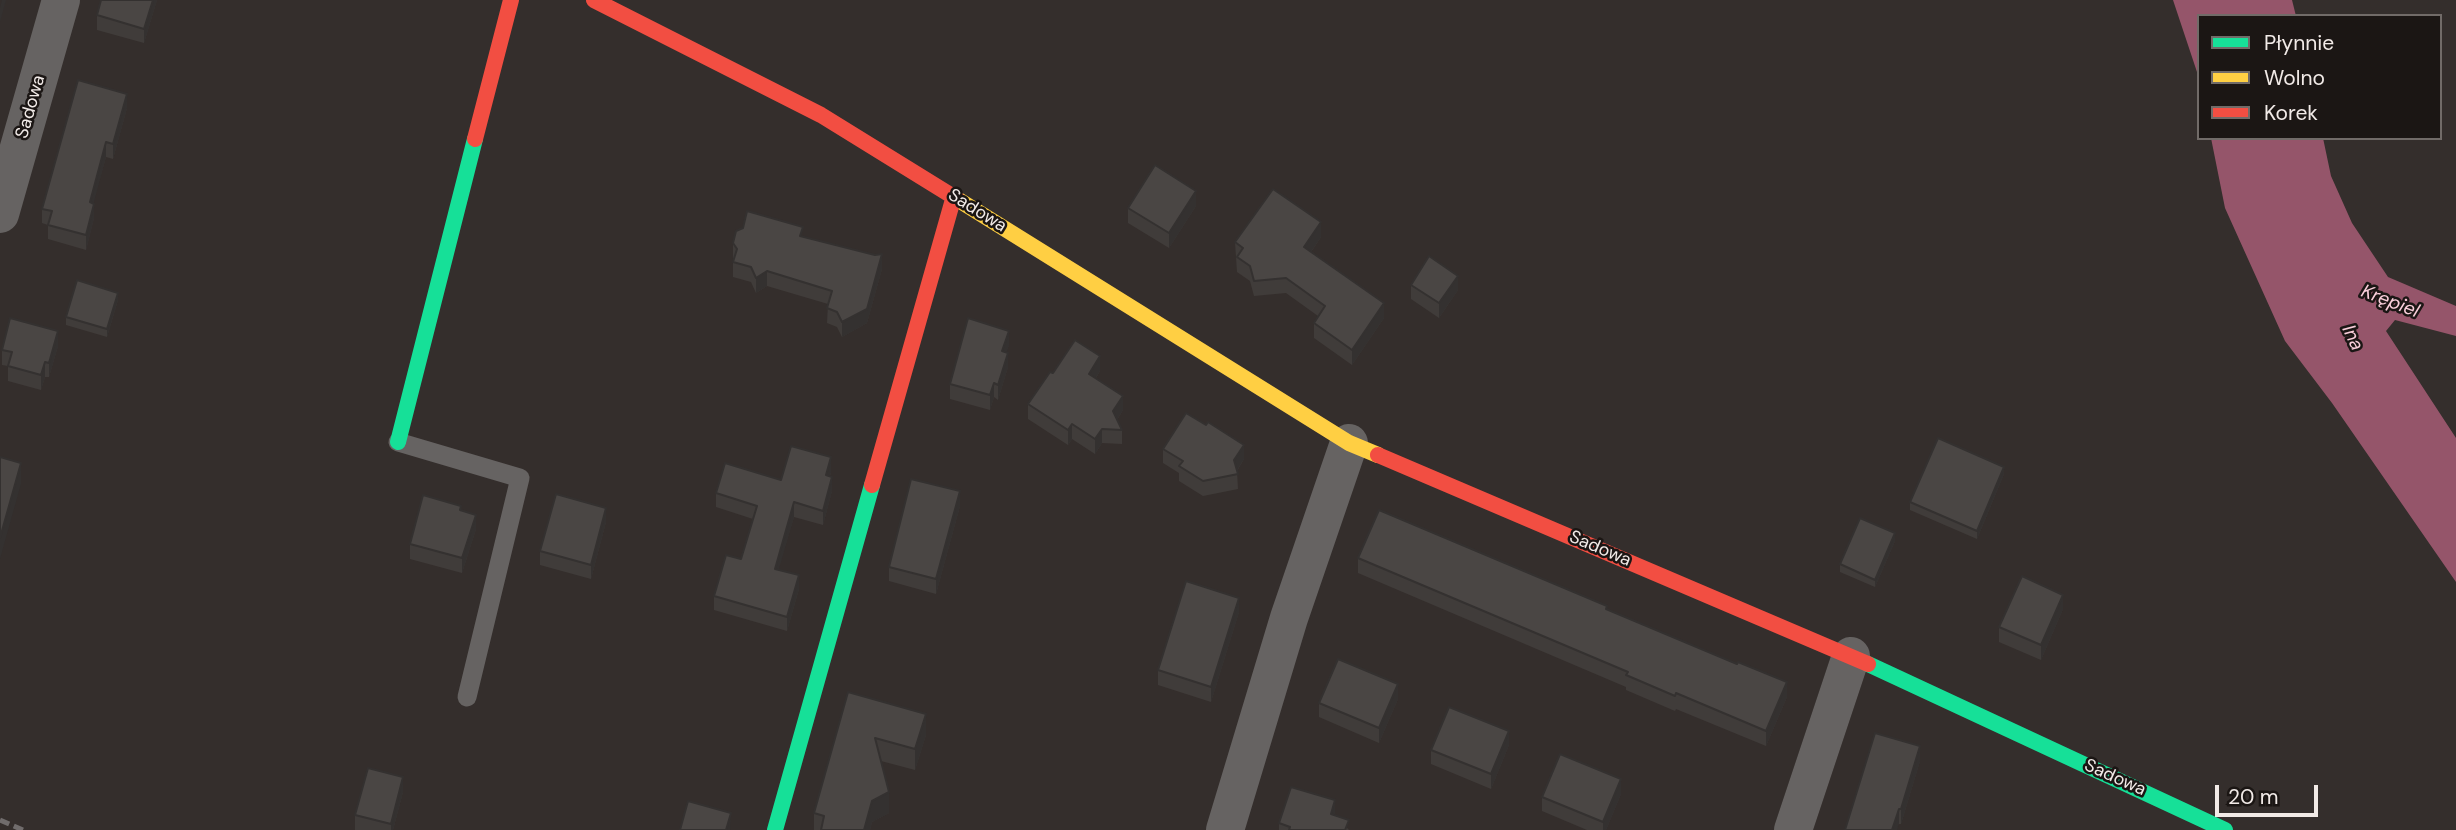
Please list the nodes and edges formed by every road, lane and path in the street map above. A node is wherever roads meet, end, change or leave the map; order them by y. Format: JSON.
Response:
{"nodes":[{"id":1,"x":61,"y":0,"type":"edge"},
{"id":2,"x":511,"y":0,"type":"edge"},
{"id":3,"x":594,"y":0,"type":"edge"},
{"id":4,"x":954,"y":196,"type":"junction"},
{"id":5,"x":0,"y":214,"type":"edge"},
{"id":6,"x":398,"y":443,"type":"joint"},
{"id":7,"x":1349,"y":443,"type":"junction"},
{"id":8,"x":1852,"y":656,"type":"junction"},
{"id":9,"x":467,"y":697,"type":"dead end"},
{"id":10,"x":775,"y":830,"type":"edge"},
{"id":11,"x":1225,"y":830,"type":"edge"},
{"id":12,"x":1793,"y":830,"type":"edge"},
{"id":13,"x":2225,"y":830,"type":"edge"}],
"edges":[{"from":1,"to":5,"type":"street","name":"Sadowa"},
{"from":2,"to":6,"type":"street"},
{"from":3,"to":4,"type":"street","name":"Sadowa"},
{"from":4,"to":7,"type":"street","name":"Sadowa"},
{"from":4,"to":10,"type":"street"},
{"from":6,"to":9,"type":"lane"},
{"from":7,"to":8,"type":"street","name":"Sadowa"},
{"from":7,"to":11,"type":"street"},
{"from":8,"to":12,"type":"street"},
{"from":8,"to":13,"type":"street","name":"Sadowa"}]}
